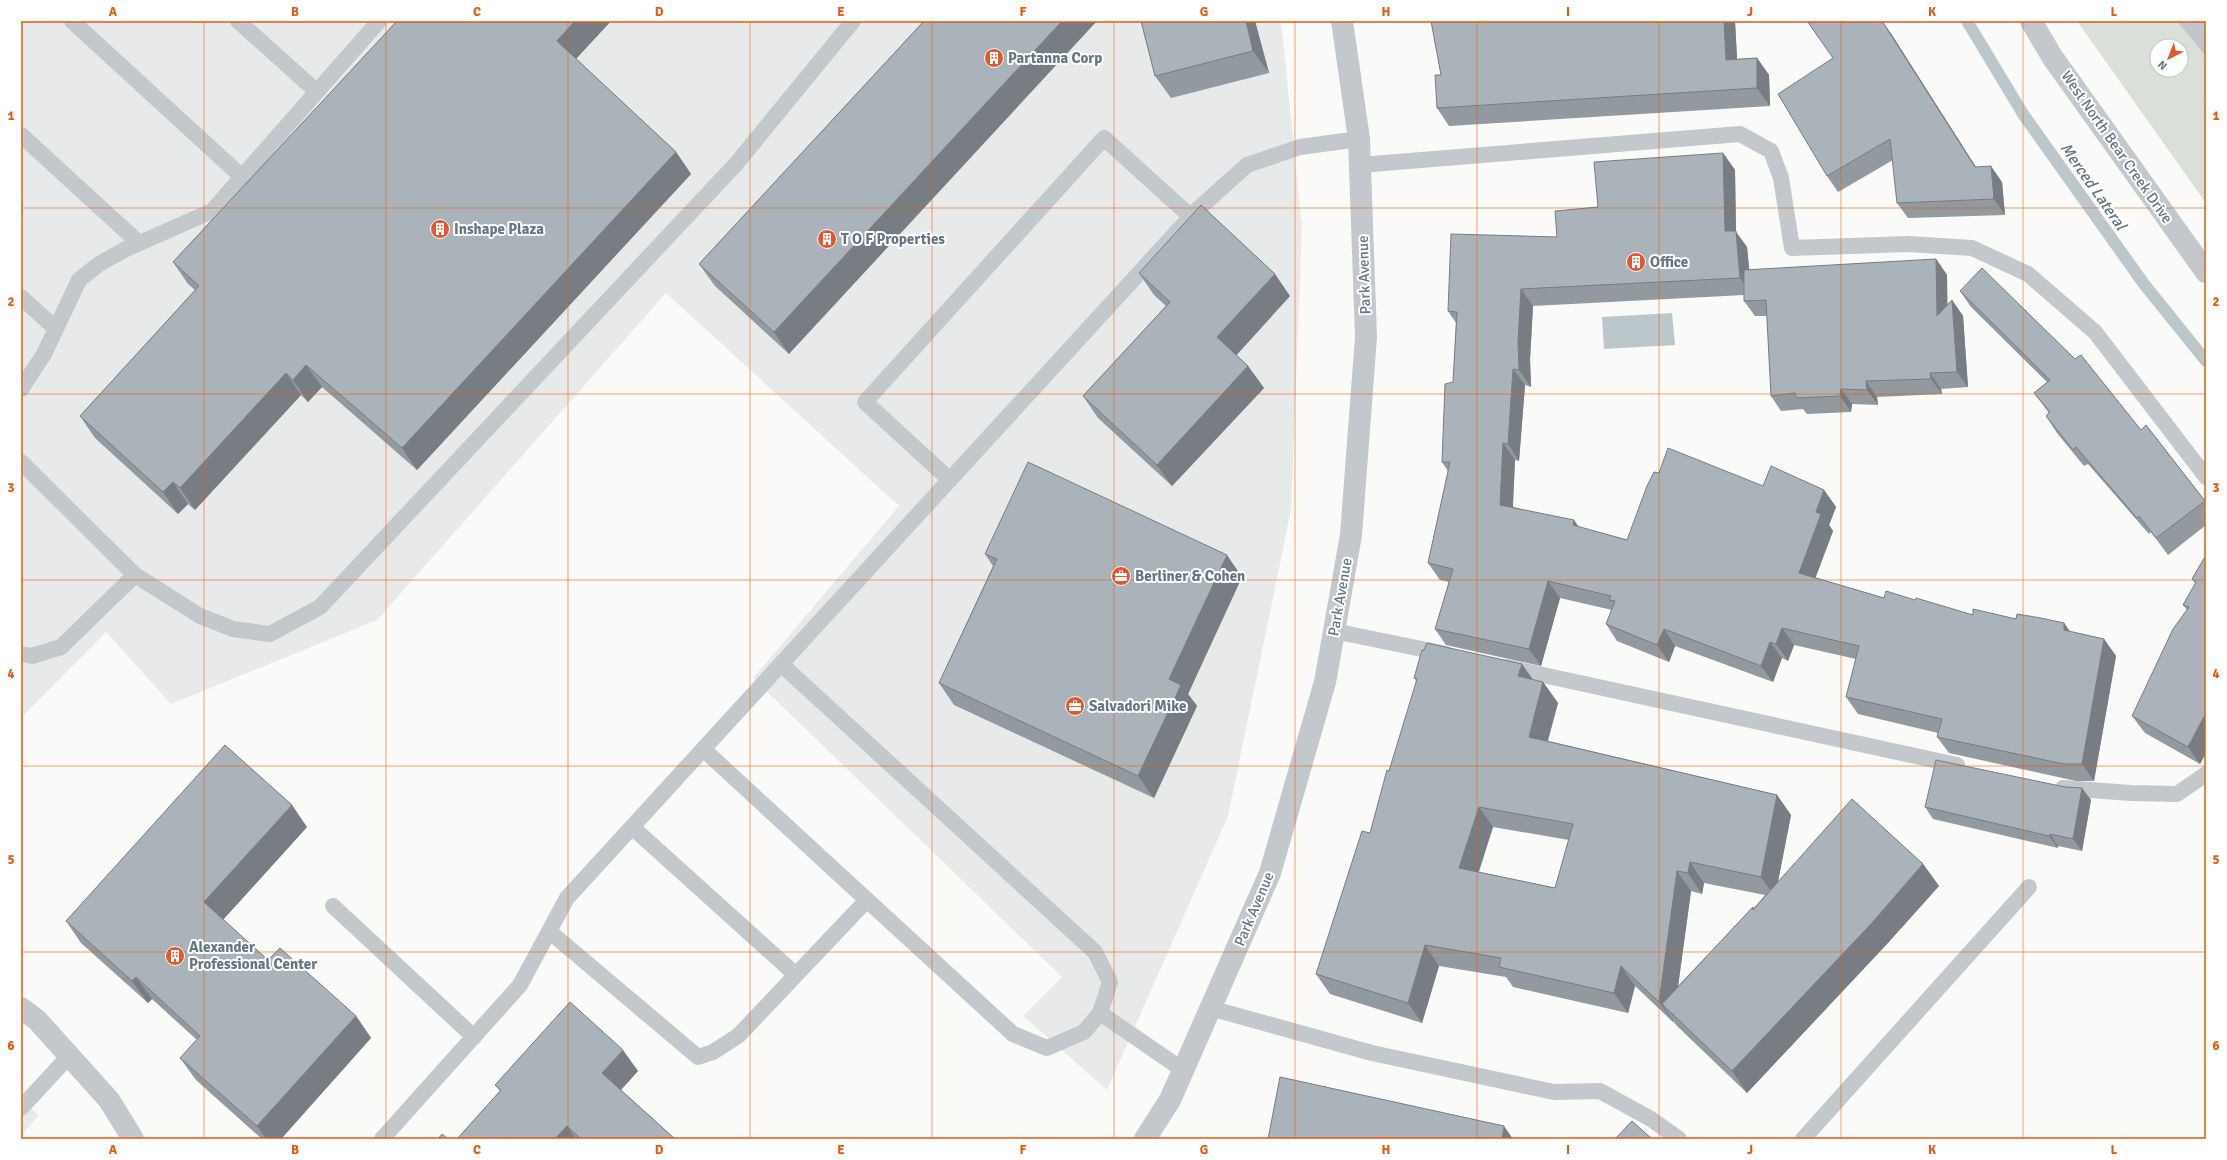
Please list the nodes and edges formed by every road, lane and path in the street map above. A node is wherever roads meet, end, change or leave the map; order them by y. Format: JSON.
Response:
{"nodes":[{"id":1,"x":72,"y":21,"type":"edge"},
{"id":2,"x":238,"y":21,"type":"edge"},
{"id":3,"x":379,"y":21,"type":"edge"},
{"id":4,"x":853,"y":21,"type":"edge"},
{"id":5,"x":1342,"y":21,"type":"edge"},
{"id":6,"x":2031,"y":21,"type":"edge"},
{"id":7,"x":316,"y":91,"type":"junction"},
{"id":8,"x":21,"y":135,"type":"edge"},
{"id":9,"x":1359,"y":139,"type":"junction"},
{"id":10,"x":1360,"y":165,"type":"junction"},
{"id":11,"x":241,"y":176,"type":"junction"},
{"id":12,"x":1190,"y":216,"type":"junction"},
{"id":13,"x":140,"y":243,"type":"junction"},
{"id":14,"x":2206,"y":272,"type":"edge"},
{"id":15,"x":21,"y":296,"type":"edge"},
{"id":16,"x":56,"y":329,"type":"junction"},
{"id":17,"x":21,"y":389,"type":"edge"},
{"id":18,"x":21,"y":462,"type":"edge"},
{"id":19,"x":2206,"y":477,"type":"edge"},
{"id":20,"x":950,"y":480,"type":"junction"},
{"id":21,"x":135,"y":575,"type":"junction"},
{"id":22,"x":1334,"y":631,"type":"junction"},
{"id":23,"x":21,"y":654,"type":"edge"},
{"id":24,"x":1463,"y":658,"type":"edge"},
{"id":25,"x":781,"y":664,"type":"junction"},
{"id":26,"x":1494,"y":665,"type":"edge"},
{"id":27,"x":703,"y":749,"type":"junction"},
{"id":28,"x":1971,"y":768,"type":"edge"},
{"id":29,"x":2206,"y":774,"type":"edge"},
{"id":30,"x":2046,"y":784,"type":"edge"},
{"id":31,"x":632,"y":827,"type":"junction"},
{"id":32,"x":2029,"y":886,"type":"dead end"},
{"id":33,"x":867,"y":900,"type":"junction"},
{"id":34,"x":333,"y":906,"type":"dead end"},
{"id":35,"x":550,"y":932,"type":"junction"},
{"id":36,"x":796,"y":975,"type":"junction"},
{"id":37,"x":21,"y":1008,"type":"edge"},
{"id":38,"x":1210,"y":1008,"type":"junction"},
{"id":39,"x":1100,"y":1013,"type":"junction"},
{"id":40,"x":474,"y":1037,"type":"junction"},
{"id":41,"x":69,"y":1056,"type":"junction"},
{"id":42,"x":1183,"y":1070,"type":"junction"},
{"id":43,"x":21,"y":1108,"type":"edge"},
{"id":44,"x":133,"y":1139,"type":"edge"},
{"id":45,"x":382,"y":1139,"type":"edge"},
{"id":46,"x":1145,"y":1139,"type":"edge"},
{"id":47,"x":1679,"y":1139,"type":"edge"},
{"id":48,"x":1803,"y":1139,"type":"edge"}],
"edges":[{"from":1,"to":11,"type":"lane"},
{"from":2,"to":7,"type":"lane"},
{"from":3,"to":7,"type":"lane"},
{"from":4,"to":21,"type":"lane"},
{"from":5,"to":9,"type":"street","name":"Park Avenue"},
{"from":6,"to":14,"type":"street","name":"West North Bear Creek Drive"},
{"from":7,"to":11,"type":"lane"},
{"from":8,"to":13,"type":"lane"},
{"from":9,"to":10,"type":"street","name":"Park Avenue"},
{"from":9,"to":12,"type":"lane"},
{"from":10,"to":19,"type":"lane"},
{"from":10,"to":22,"type":"street","name":"Park Avenue"},
{"from":11,"to":13,"type":"lane"},
{"from":12,"to":20,"type":"lane"},
{"from":12,"to":20,"type":"lane"},
{"from":13,"to":16,"type":"lane"},
{"from":15,"to":16,"type":"lane"},
{"from":16,"to":17,"type":"lane"},
{"from":18,"to":21,"type":"lane"},
{"from":20,"to":25,"type":"lane"},
{"from":21,"to":23,"type":"lane"},
{"from":22,"to":24,"type":"lane"},
{"from":22,"to":38,"type":"street","name":"Park Avenue"},
{"from":25,"to":27,"type":"lane"},
{"from":25,"to":39,"type":"lane"},
{"from":26,"to":28,"type":"lane"},
{"from":27,"to":31,"type":"lane"},
{"from":27,"to":33,"type":"lane"},
{"from":29,"to":30,"type":"lane"},
{"from":31,"to":35,"type":"lane"},
{"from":31,"to":36,"type":"lane"},
{"from":32,"to":48,"type":"lane"},
{"from":33,"to":36,"type":"lane"},
{"from":33,"to":39,"type":"lane"},
{"from":34,"to":40,"type":"lane"},
{"from":35,"to":36,"type":"lane"},
{"from":35,"to":40,"type":"lane"},
{"from":37,"to":41,"type":"street"},
{"from":38,"to":42,"type":"street","name":"Park Avenue"},
{"from":38,"to":47,"type":"lane"},
{"from":39,"to":42,"type":"lane"},
{"from":40,"to":45,"type":"lane"},
{"from":41,"to":43,"type":"lane"},
{"from":41,"to":44,"type":"street"},
{"from":42,"to":46,"type":"street","name":"Park Avenue"}]}
